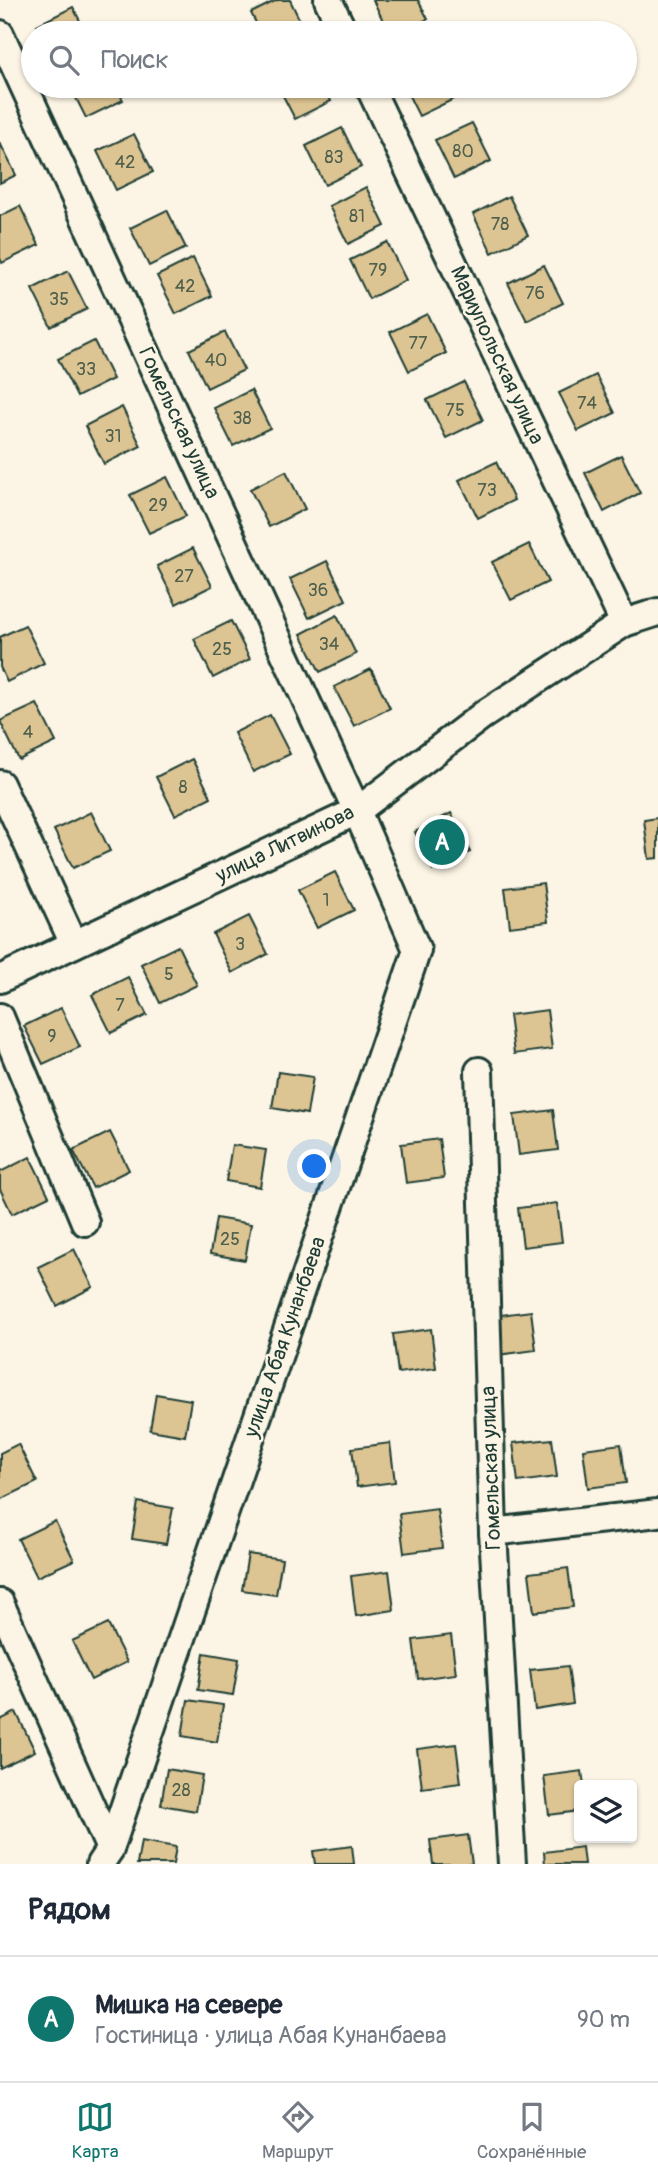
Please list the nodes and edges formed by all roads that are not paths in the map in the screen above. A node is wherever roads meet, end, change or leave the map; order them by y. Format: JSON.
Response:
{"nodes":[{"id":1,"x":328,"y":0,"type":"edge"},
{"id":2,"x":338,"y":21,"type":"edge"},
{"id":3,"x":0,"y":34,"type":"edge"},
{"id":4,"x":21,"y":80,"type":"edge"},
{"id":5,"x":29,"y":98,"type":"edge"},
{"id":6,"x":375,"y":98,"type":"edge"},
{"id":7,"x":658,"y":612,"type":"edge"},
{"id":8,"x":624,"y":623,"type":"junction"},
{"id":9,"x":0,"y":784,"type":"edge"},
{"id":10,"x":358,"y":811,"type":"junction"},
{"id":11,"x":75,"y":944,"type":"junction"},
{"id":12,"x":0,"y":979,"type":"edge"},
{"id":13,"x":0,"y":1017,"type":"edge"},
{"id":14,"x":479,"y":1071,"type":"dead end"},
{"id":15,"x":85,"y":1222,"type":"dead end"},
{"id":16,"x":658,"y":1513,"type":"edge"},
{"id":17,"x":493,"y":1532,"type":"junction"},
{"id":18,"x":0,"y":1603,"type":"edge"},
{"id":19,"x":105,"y":1856,"type":"edge"},
{"id":20,"x":512,"y":1864,"type":"edge"}],
"edges":[{"from":1,"to":2,"type":"street"},
{"from":3,"to":4,"type":"street","name":"Гомельская улица"},
{"from":5,"to":10,"type":"street","name":"Гомельская улица"},
{"from":6,"to":8,"type":"street","name":"Мариупольская улица"},
{"from":7,"to":8,"type":"street","name":"улица Литвинова"},
{"from":8,"to":10,"type":"street","name":"улица Литвинова"},
{"from":9,"to":11,"type":"street"},
{"from":10,"to":11,"type":"street","name":"улица Литвинова"},
{"from":10,"to":19,"type":"street","name":"улица Абая Кунанбаева"},
{"from":11,"to":12,"type":"street","name":"улица Литвинова"},
{"from":13,"to":15,"type":"street"},
{"from":14,"to":17,"type":"street","name":"Гомельская улица"},
{"from":16,"to":17,"type":"street"},
{"from":17,"to":20,"type":"street","name":"Гомельская улица"},
{"from":18,"to":19,"type":"street"}]}
